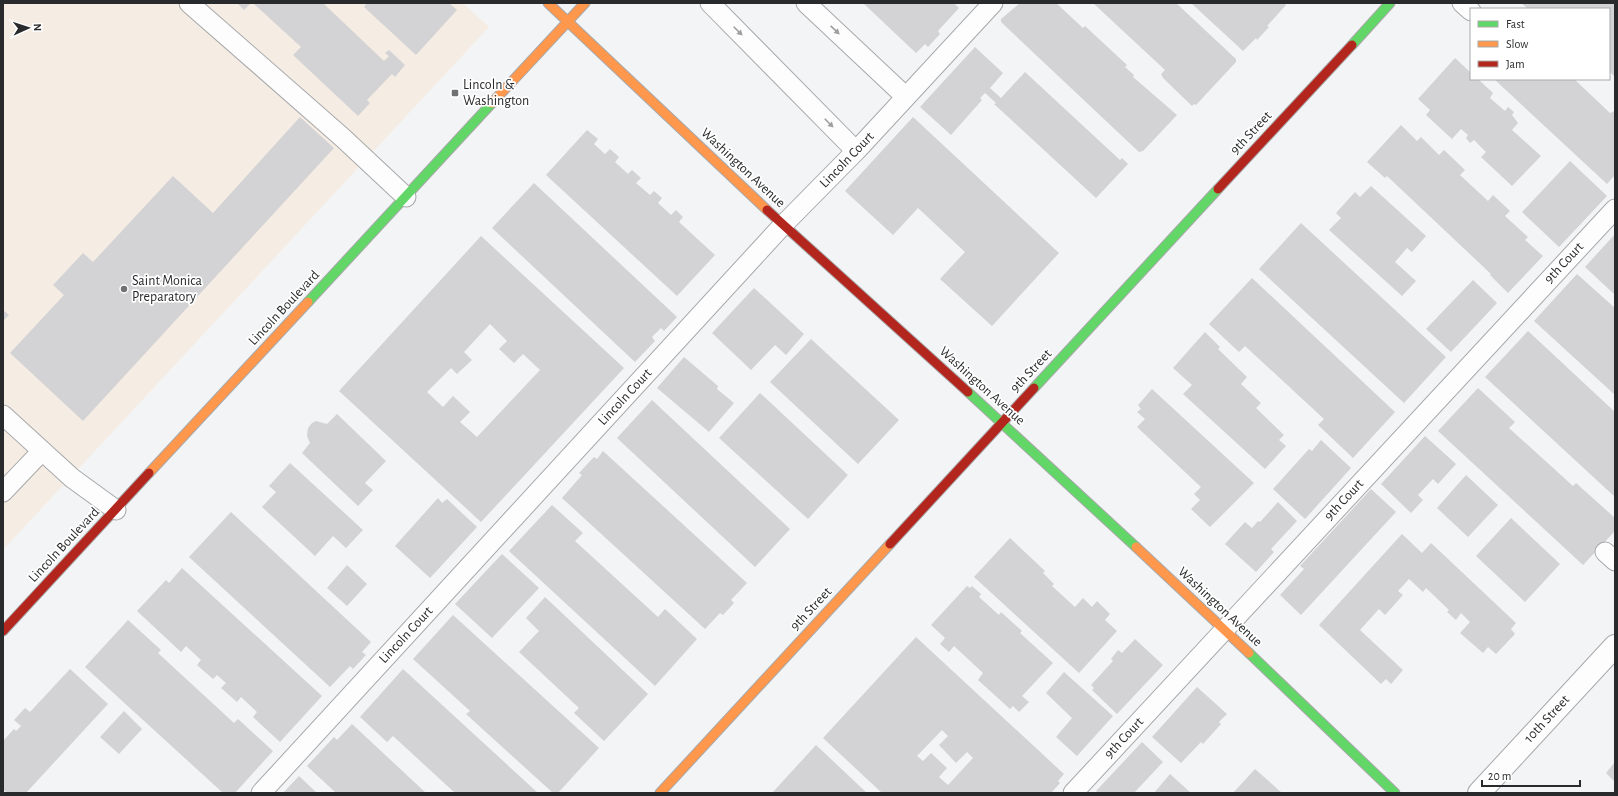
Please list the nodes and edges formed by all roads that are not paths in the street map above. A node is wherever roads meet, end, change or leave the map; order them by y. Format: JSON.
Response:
{"nodes":[{"id":1,"x":189,"y":3,"type":"edge"},
{"id":2,"x":548,"y":3,"type":"edge"},
{"id":3,"x":584,"y":3,"type":"edge"},
{"id":4,"x":710,"y":3,"type":"edge"},
{"id":5,"x":806,"y":3,"type":"edge"},
{"id":6,"x":993,"y":3,"type":"edge"},
{"id":7,"x":1390,"y":3,"type":"edge"},
{"id":8,"x":1462,"y":3,"type":"edge"},
{"id":9,"x":1470,"y":10,"type":"edge"},
{"id":10,"x":568,"y":21,"type":"junction"},
{"id":11,"x":906,"y":97,"type":"junction"},
{"id":12,"x":856,"y":151,"type":"junction"},
{"id":13,"x":406,"y":197,"type":"junction"},
{"id":14,"x":1615,"y":209,"type":"edge"},
{"id":15,"x":783,"y":225,"type":"junction"},
{"id":16,"x":3,"y":415,"type":"edge"},
{"id":17,"x":1002,"y":423,"type":"junction"},
{"id":18,"x":42,"y":451,"type":"junction"},
{"id":19,"x":3,"y":492,"type":"edge"},
{"id":20,"x":116,"y":510,"type":"junction"},
{"id":21,"x":1224,"y":630,"type":"junction"},
{"id":22,"x":3,"y":631,"type":"edge"},
{"id":23,"x":1615,"y":646,"type":"edge"},
{"id":24,"x":261,"y":793,"type":"edge"},
{"id":25,"x":660,"y":793,"type":"edge"},
{"id":26,"x":1073,"y":793,"type":"edge"},
{"id":27,"x":1395,"y":793,"type":"edge"},
{"id":28,"x":1479,"y":793,"type":"edge"}],
"edges":[{"from":1,"to":13,"type":"lane"},
{"from":2,"to":10,"type":"street","name":"Washington Avenue"},
{"from":3,"to":10,"type":"street","name":"Lincoln Boulevard"},
{"from":4,"to":12,"type":"lane","one_way":true},
{"from":5,"to":11,"type":"lane","one_way":true},
{"from":6,"to":11,"type":"lane","name":"Lincoln Court"},
{"from":7,"to":17,"type":"street","name":"9th Street"},
{"from":8,"to":9,"type":"lane"},
{"from":10,"to":13,"type":"street","name":"Lincoln Boulevard"},
{"from":10,"to":15,"type":"street","name":"Washington Avenue"},
{"from":11,"to":12,"type":"lane","name":"Lincoln Court"},
{"from":12,"to":15,"type":"lane","name":"Lincoln Court"},
{"from":13,"to":20,"type":"street","name":"Lincoln Boulevard"},
{"from":14,"to":21,"type":"lane","name":"9th Court"},
{"from":15,"to":17,"type":"street","name":"Washington Avenue"},
{"from":15,"to":24,"type":"lane","name":"Lincoln Court"},
{"from":16,"to":18,"type":"lane"},
{"from":17,"to":21,"type":"street","name":"Washington Avenue"},
{"from":17,"to":25,"type":"street","name":"9th Street"},
{"from":18,"to":19,"type":"lane"},
{"from":18,"to":20,"type":"lane"},
{"from":20,"to":22,"type":"street","name":"Lincoln Boulevard"},
{"from":21,"to":26,"type":"lane","name":"9th Court"},
{"from":21,"to":27,"type":"street","name":"Washington Avenue"},
{"from":23,"to":28,"type":"street","name":"10th Street"}]}
